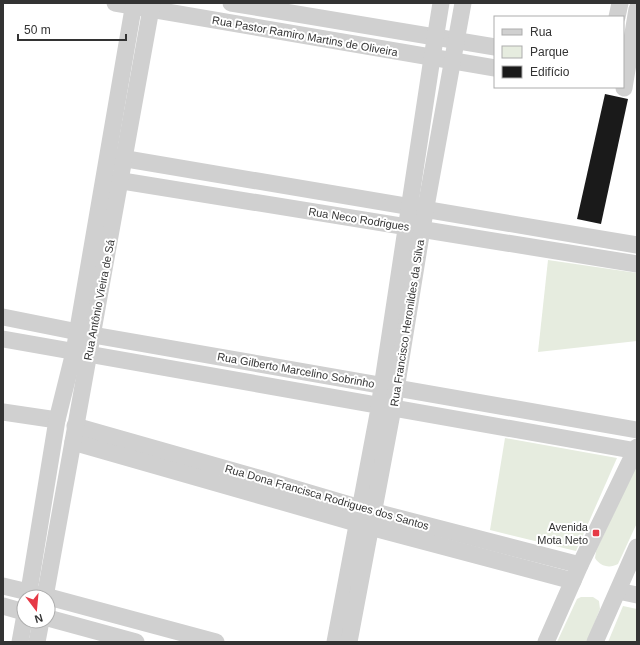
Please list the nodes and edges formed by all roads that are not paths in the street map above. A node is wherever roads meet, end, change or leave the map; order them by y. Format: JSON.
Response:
{"nodes":[{"id":1,"x":115,"y":3,"type":"edge"},
{"id":2,"x":231,"y":3,"type":"edge"},
{"id":3,"x":442,"y":3,"type":"edge"},
{"id":4,"x":463,"y":3,"type":"edge"},
{"id":5,"x":620,"y":3,"type":"edge"},
{"id":6,"x":134,"y":5,"type":"edge"},
{"id":7,"x":152,"y":6,"type":"edge"},
{"id":8,"x":637,"y":9,"type":"edge"},
{"id":9,"x":617,"y":16,"type":"edge"},
{"id":10,"x":436,"y":37,"type":"junction"},
{"id":11,"x":457,"y":40,"type":"junction"},
{"id":12,"x":494,"y":46,"type":"edge"},
{"id":13,"x":432,"y":58,"type":"junction"},
{"id":14,"x":453,"y":62,"type":"junction"},
{"id":15,"x":494,"y":68,"type":"edge"},
{"id":16,"x":629,"y":69,"type":"edge"},
{"id":17,"x":625,"y":89,"type":"edge"},
{"id":18,"x":108,"y":156,"type":"junction"},
{"id":19,"x":125,"y":158,"type":"junction"},
{"id":20,"x":112,"y":179,"type":"junction"},
{"id":21,"x":246,"y":179,"type":"junction"},
{"id":22,"x":243,"y":200,"type":"junction"},
{"id":23,"x":409,"y":206,"type":"junction"},
{"id":24,"x":426,"y":209,"type":"junction"},
{"id":25,"x":414,"y":228,"type":"junction"},
{"id":26,"x":637,"y":245,"type":"edge"},
{"id":27,"x":637,"y":264,"type":"edge"},
{"id":28,"x":3,"y":318,"type":"edge"},
{"id":29,"x":85,"y":334,"type":"junction"},
{"id":30,"x":3,"y":339,"type":"edge"},
{"id":31,"x":81,"y":354,"type":"junction"},
{"id":32,"x":389,"y":387,"type":"junction"},
{"id":33,"x":386,"y":407,"type":"junction"},
{"id":34,"x":3,"y":412,"type":"edge"},
{"id":35,"x":57,"y":420,"type":"junction"},
{"id":36,"x":637,"y":430,"type":"edge"},
{"id":37,"x":74,"y":434,"type":"junction"},
{"id":38,"x":637,"y":449,"type":"edge"},
{"id":39,"x":262,"y":479,"type":"junction"},
{"id":40,"x":259,"y":496,"type":"junction"},
{"id":41,"x":365,"y":518,"type":"junction"},
{"id":42,"x":637,"y":547,"type":"edge"},
{"id":43,"x":580,"y":565,"type":"junction"},
{"id":44,"x":573,"y":581,"type":"junction"},
{"id":45,"x":3,"y":586,"type":"edge"},
{"id":46,"x":37,"y":589,"type":"edge"},
{"id":47,"x":38,"y":589,"type":"edge"},
{"id":48,"x":16,"y":590,"type":"edge"},
{"id":49,"x":618,"y":591,"type":"junction"},
{"id":50,"x":637,"y":595,"type":"edge"},
{"id":51,"x":56,"y":601,"type":"edge"},
{"id":52,"x":3,"y":606,"type":"edge"},
{"id":53,"x":16,"y":610,"type":"edge"},
{"id":54,"x":56,"y":620,"type":"edge"},
{"id":55,"x":22,"y":629,"type":"edge"},
{"id":56,"x":39,"y":629,"type":"edge"},
{"id":57,"x":20,"y":642,"type":"edge"},
{"id":58,"x":37,"y":642,"type":"edge"},
{"id":59,"x":136,"y":642,"type":"edge"},
{"id":60,"x":216,"y":642,"type":"edge"},
{"id":61,"x":335,"y":642,"type":"edge"},
{"id":62,"x":349,"y":642,"type":"edge"},
{"id":63,"x":546,"y":642,"type":"edge"},
{"id":64,"x":595,"y":642,"type":"edge"}],
"edges":[{"from":1,"to":6,"type":"street","name":"Rua Pastor Ramiro Martins de Oliveira"},
{"from":2,"to":10,"type":"street","name":"Rua Pastor Ramiro Martins de Oliveira"},
{"from":3,"to":10,"type":"street","name":"Rua Francisco Heronildes da Silva"},
{"from":4,"to":11,"type":"street","name":"Rua Francisco Heronildes da Silva"},
{"from":5,"to":9,"type":"street"},
{"from":6,"to":7,"type":"street","name":"Rua Pastor Ramiro Martins de Oliveira"},
{"from":6,"to":18,"type":"street","name":"Rua Antônio Vieira de Sá"},
{"from":7,"to":13,"type":"street","name":"Rua Pastor Ramiro Martins de Oliveira"},
{"from":7,"to":19,"type":"street","name":"Rua Antônio Vieira de Sá"},
{"from":8,"to":16,"type":"street"},
{"from":10,"to":11,"type":"street","name":"Rua Pastor Ramiro Martins de Oliveira"},
{"from":10,"to":13,"type":"street","name":"Rua Francisco Heronildes da Silva"},
{"from":11,"to":12,"type":"street","name":"Rua Pastor Ramiro Martins de Oliveira"},
{"from":11,"to":14,"type":"street","name":"Rua Francisco Heronildes da Silva"},
{"from":13,"to":14,"type":"street","name":"Rua Pastor Ramiro Martins de Oliveira"},
{"from":13,"to":23,"type":"street","name":"Rua Francisco Heronildes da Silva"},
{"from":14,"to":15,"type":"street","name":"Rua Pastor Ramiro Martins de Oliveira"},
{"from":14,"to":24,"type":"street","name":"Rua Francisco Heronildes da Silva"},
{"from":16,"to":17,"type":"street"},
{"from":18,"to":19,"type":"street","name":"Rua Neco Rodrigues"},
{"from":18,"to":20,"type":"street","name":"Rua Antônio Vieira de Sá"},
{"from":19,"to":20,"type":"street","name":"Rua Antônio Vieira de Sá"},
{"from":19,"to":21,"type":"street","name":"Rua Neco Rodrigues"},
{"from":20,"to":22,"type":"street","name":"Rua Neco Rodrigues"},
{"from":20,"to":29,"type":"street","name":"Rua Antônio Vieira de Sá"},
{"from":21,"to":22,"type":"street"},
{"from":21,"to":23,"type":"street","name":"Rua Neco Rodrigues"},
{"from":22,"to":25,"type":"street","name":"Rua Neco Rodrigues"},
{"from":23,"to":24,"type":"street","name":"Rua Neco Rodrigues"},
{"from":23,"to":25,"type":"street","name":"Rua Francisco Heronildes da Silva"},
{"from":24,"to":25,"type":"street","name":"Rua Francisco Heronildes da Silva"},
{"from":24,"to":26,"type":"street","name":"Rua Neco Rodrigues"},
{"from":25,"to":27,"type":"street","name":"Rua Neco Rodrigues"},
{"from":25,"to":32,"type":"street","name":"Rua Francisco Heronildes da Silva"},
{"from":28,"to":29,"type":"street","name":"Rua Gilberto Marcelino Sobrinho"},
{"from":29,"to":31,"type":"street","name":"Rua Antônio Vieira de Sá"},
{"from":29,"to":32,"type":"street","name":"Rua Gilberto Marcelino Sobrinho"},
{"from":30,"to":31,"type":"street","name":"Rua Gilberto Marcelino Sobrinho"},
{"from":31,"to":33,"type":"street","name":"Rua Gilberto Marcelino Sobrinho"},
{"from":31,"to":35,"type":"street","name":"Rua Antônio Vieira de Sá"},
{"from":31,"to":37,"type":"street","name":"Rua Antônio Vieira de Sá"},
{"from":32,"to":33,"type":"street","name":"Rua Francisco Heronildes da Silva"},
{"from":32,"to":36,"type":"street","name":"Rua Gilberto Marcelino Sobrinho"},
{"from":33,"to":38,"type":"street","name":"Rua Gilberto Marcelino Sobrinho"},
{"from":33,"to":41,"type":"street","name":"Rua Francisco Heronildes da Silva"},
{"from":34,"to":35,"type":"street"},
{"from":35,"to":46,"type":"street","name":"Rua Antônio Vieira de Sá"},
{"from":37,"to":39,"type":"street","name":"Rua Dona Francisca Rodrigues dos Santos"},
{"from":37,"to":40,"type":"street","name":"Rua Dona Francisca Rodrigues dos Santos"},
{"from":37,"to":47,"type":"street","name":"Rua Antônio Vieira de Sá"},
{"from":38,"to":43,"type":"street"},
{"from":39,"to":40,"type":"street"},
{"from":39,"to":41,"type":"street","name":"Rua Dona Francisca Rodrigues dos Santos"},
{"from":40,"to":41,"type":"street","name":"Rua Dona Francisca Rodrigues dos Santos"},
{"from":41,"to":43,"type":"street","name":"Rua Dona Francisca Rodrigues dos Santos"},
{"from":41,"to":44,"type":"street","name":"Rua Dona Francisca Rodrigues dos Santos"},
{"from":41,"to":61,"type":"street","name":"Rua Francisco Heronildes da Silva"},
{"from":41,"to":62,"type":"street","name":"Rua Francisco Heronildes da Silva"},
{"from":42,"to":49,"type":"street"},
{"from":43,"to":44,"type":"street"},
{"from":44,"to":63,"type":"street"},
{"from":45,"to":48,"type":"street"},
{"from":49,"to":50,"type":"street"},
{"from":49,"to":64,"type":"street"},
{"from":51,"to":60,"type":"street"},
{"from":52,"to":53,"type":"street"},
{"from":54,"to":59,"type":"street"},
{"from":55,"to":57,"type":"street"},
{"from":56,"to":58,"type":"street"}]}
